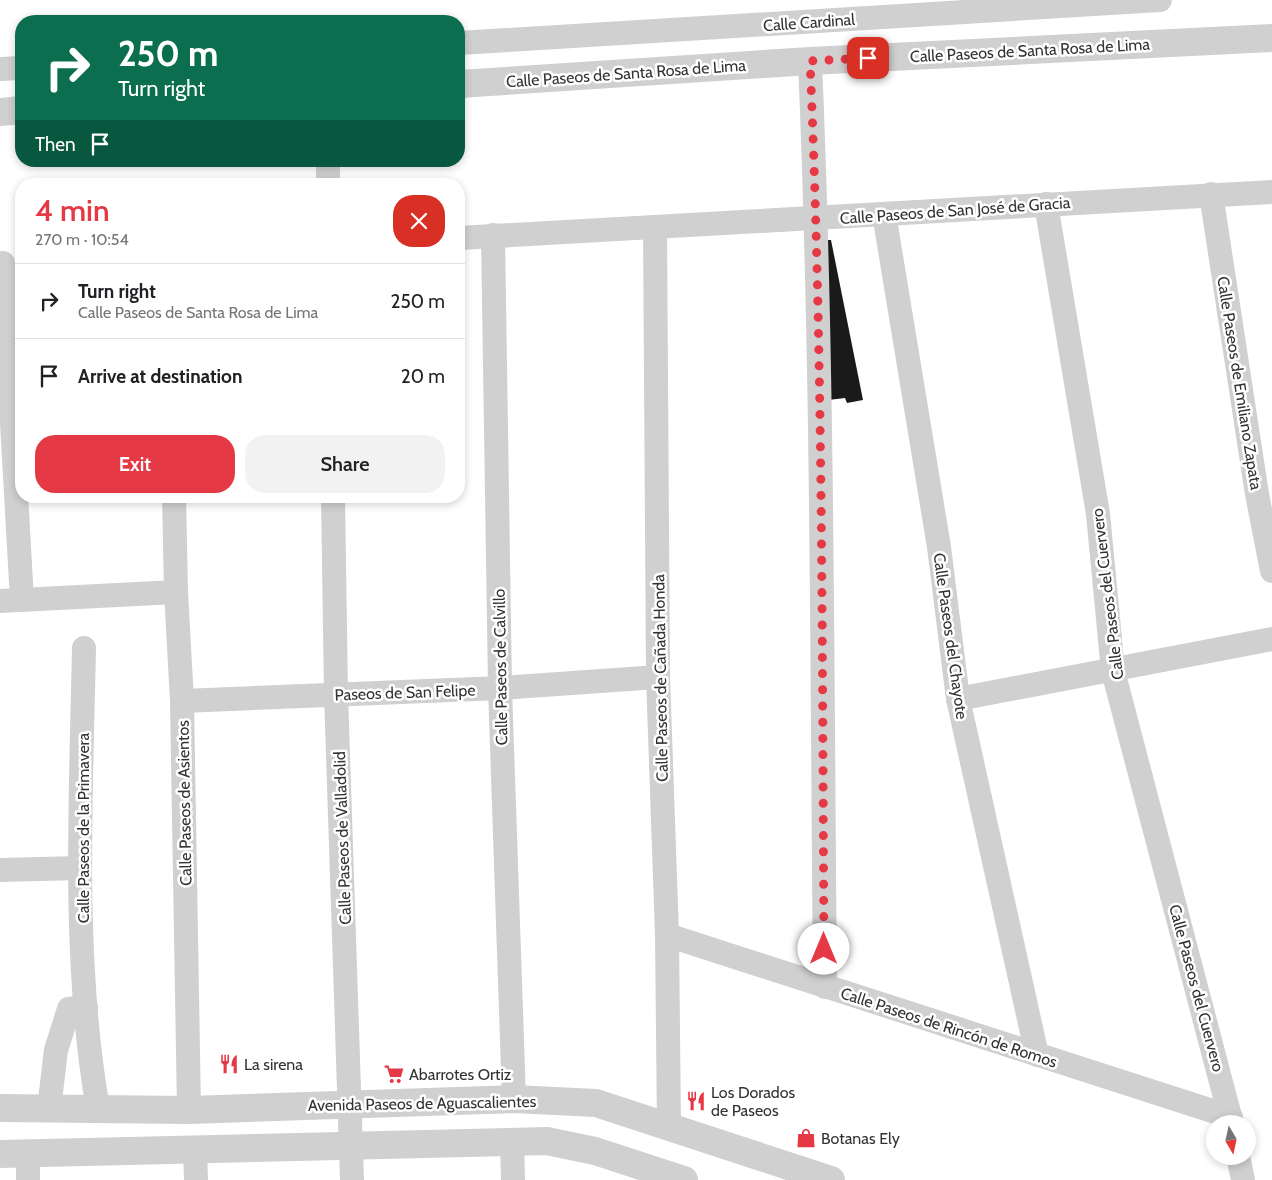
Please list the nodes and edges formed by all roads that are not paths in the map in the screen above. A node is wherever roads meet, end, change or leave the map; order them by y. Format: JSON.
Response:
{"nodes":[{"id":1,"x":1160,"y":0,"type":"edge"},
{"id":2,"x":1272,"y":38,"type":"edge"},
{"id":3,"x":465,"y":43,"type":"edge"},
{"id":4,"x":810,"y":61,"type":"junction"},
{"id":5,"x":15,"y":68,"type":"edge"},
{"id":6,"x":0,"y":69,"type":"edge"},
{"id":7,"x":465,"y":84,"type":"edge"},
{"id":8,"x":15,"y":111,"type":"edge"},
{"id":9,"x":0,"y":112,"type":"edge"},
{"id":10,"x":1272,"y":192,"type":"edge"},
{"id":11,"x":1211,"y":194,"type":"junction"},
{"id":12,"x":1046,"y":204,"type":"junction"},
{"id":13,"x":884,"y":214,"type":"junction"},
{"id":14,"x":816,"y":218,"type":"junction"},
{"id":15,"x":655,"y":227,"type":"junction"},
{"id":16,"x":494,"y":235,"type":"junction"},
{"id":17,"x":465,"y":237,"type":"edge"},
{"id":18,"x":8,"y":263,"type":"edge"},
{"id":19,"x":174,"y":503,"type":"edge"},
{"id":20,"x":333,"y":503,"type":"edge"},
{"id":21,"x":1272,"y":571,"type":"edge"},
{"id":22,"x":176,"y":592,"type":"junction"},
{"id":23,"x":11,"y":600,"type":"edge"},
{"id":24,"x":1272,"y":639,"type":"edge"},
{"id":25,"x":84,"y":648,"type":"dead end"},
{"id":26,"x":1114,"y":671,"type":"junction"},
{"id":27,"x":658,"y":677,"type":"junction"},
{"id":28,"x":500,"y":688,"type":"junction"},
{"id":29,"x":336,"y":694,"type":"junction"},
{"id":30,"x":958,"y":699,"type":"junction"},
{"id":31,"x":182,"y":701,"type":"junction"},
{"id":32,"x":80,"y":868,"type":"junction"},
{"id":33,"x":0,"y":870,"type":"edge"},
{"id":34,"x":667,"y":936,"type":"junction"},
{"id":35,"x":825,"y":987,"type":"junction"},
{"id":36,"x":86,"y":1007,"type":"junction"},
{"id":37,"x":1037,"y":1054,"type":"junction"},
{"id":38,"x":514,"y":1099,"type":"junction"},
{"id":39,"x":351,"y":1104,"type":"junction"},
{"id":40,"x":0,"y":1108,"type":"edge"},
{"id":41,"x":49,"y":1109,"type":"junction"},
{"id":42,"x":98,"y":1109,"type":"junction"},
{"id":43,"x":189,"y":1110,"type":"junction"},
{"id":44,"x":1215,"y":1115,"type":"edge"},
{"id":45,"x":1230,"y":1115,"type":"edge"},
{"id":46,"x":669,"y":1128,"type":"junction"},
{"id":47,"x":512,"y":1141,"type":"junction"},
{"id":48,"x":352,"y":1145,"type":"junction"},
{"id":49,"x":195,"y":1150,"type":"junction"},
{"id":50,"x":28,"y":1152,"type":"junction"},
{"id":51,"x":0,"y":1154,"type":"edge"},
{"id":52,"x":1240,"y":1165,"type":"edge"},
{"id":53,"x":677,"y":1179,"type":"edge"},
{"id":54,"x":28,"y":1180,"type":"edge"},
{"id":55,"x":196,"y":1180,"type":"edge"},
{"id":56,"x":352,"y":1180,"type":"edge"},
{"id":57,"x":513,"y":1180,"type":"edge"},
{"id":58,"x":831,"y":1180,"type":"edge"},
{"id":59,"x":1243,"y":1180,"type":"edge"}],
"edges":[{"from":1,"to":3,"type":"street","name":"Calle Cardinal"},
{"from":2,"to":4,"type":"street","name":"Calle Paseos de Santa Rosa de Lima"},
{"from":4,"to":7,"type":"street","name":"Calle Paseos de Santa Rosa de Lima"},
{"from":4,"to":14,"type":"street"},
{"from":5,"to":6,"type":"street"},
{"from":8,"to":9,"type":"street"},
{"from":10,"to":11,"type":"street","name":"Calle Paseos de San José de Gracia"},
{"from":11,"to":12,"type":"street","name":"Calle Paseos de San José de Gracia"},
{"from":11,"to":21,"type":"street","name":"Calle Paseos de Emiliano Zapata"},
{"from":12,"to":13,"type":"street","name":"Calle Paseos de San José de Gracia"},
{"from":12,"to":26,"type":"street","name":"Calle Paseos del Cuervero"},
{"from":13,"to":14,"type":"street","name":"Calle Paseos de San José de Gracia"},
{"from":13,"to":30,"type":"street","name":"Calle Paseos del Chayote"},
{"from":14,"to":15,"type":"street","name":"Calle Paseos de San José de Gracia"},
{"from":14,"to":35,"type":"street"},
{"from":15,"to":16,"type":"street","name":"Calle Paseos de San José de Gracia"},
{"from":15,"to":27,"type":"street","name":"Calle Paseos de Cañada Honda"},
{"from":16,"to":17,"type":"street","name":"Calle Paseos de San José de Gracia"},
{"from":16,"to":28,"type":"street","name":"Calle Paseos de Calvillo"},
{"from":18,"to":23,"type":"street"},
{"from":19,"to":22,"type":"street","name":"Calle Paseos de Asientos"},
{"from":20,"to":29,"type":"street","name":"Calle Paseos de Valladolid"},
{"from":22,"to":23,"type":"street"},
{"from":22,"to":31,"type":"street","name":"Calle Paseos de Asientos"},
{"from":24,"to":26,"type":"street"},
{"from":25,"to":32,"type":"street","name":"Calle Paseos de la Primavera"},
{"from":26,"to":30,"type":"street"},
{"from":26,"to":45,"type":"street","name":"Calle Paseos del Cuervero"},
{"from":27,"to":28,"type":"street","name":"Paseos de San Felipe"},
{"from":27,"to":34,"type":"street","name":"Calle Paseos de Cañada Honda"},
{"from":28,"to":29,"type":"street","name":"Paseos de San Felipe"},
{"from":28,"to":38,"type":"street","name":"Calle Paseos de Calvillo"},
{"from":29,"to":31,"type":"street","name":"Paseos de San Felipe"},
{"from":29,"to":39,"type":"street","name":"Calle Paseos de Valladolid"},
{"from":30,"to":37,"type":"street","name":"Calle Paseos del Chayote"},
{"from":31,"to":43,"type":"street","name":"Calle Paseos de Asientos"},
{"from":32,"to":33,"type":"street"},
{"from":32,"to":36,"type":"street","name":"Calle Paseos de la Primavera"},
{"from":34,"to":35,"type":"street","name":"Calle Paseos de Rincón de Romos"},
{"from":34,"to":46,"type":"street","name":"Calle Paseos de Cañada Honda"},
{"from":35,"to":37,"type":"street","name":"Calle Paseos de Rincón de Romos"},
{"from":36,"to":41,"type":"street"},
{"from":36,"to":42,"type":"street","name":"Calle Paseos de la Primavera"},
{"from":37,"to":44,"type":"street","name":"Calle Paseos de Rincón de Romos"},
{"from":38,"to":39,"type":"street","name":"Avenida Paseos de Aguascalientes"},
{"from":38,"to":46,"type":"street","name":"Avenida Paseos de Aguascalientes"},
{"from":39,"to":43,"type":"street","name":"Avenida Paseos de Aguascalientes"},
{"from":39,"to":48,"type":"street","name":"Calle Paseos de Valladolid"},
{"from":40,"to":41,"type":"street","name":"Avenida Paseos de Aguascalientes"},
{"from":41,"to":42,"type":"street","name":"Avenida Paseos de Aguascalientes"},
{"from":42,"to":43,"type":"street","name":"Avenida Paseos de Aguascalientes"},
{"from":46,"to":58,"type":"street","name":"Avenida Paseos de Aguascalientes"},
{"from":47,"to":48,"type":"street"},
{"from":47,"to":53,"type":"street"},
{"from":47,"to":57,"type":"street"},
{"from":48,"to":49,"type":"street"},
{"from":48,"to":56,"type":"street","name":"Calle Paseos de Valladolid"},
{"from":49,"to":50,"type":"street"},
{"from":49,"to":55,"type":"street"},
{"from":50,"to":51,"type":"street"},
{"from":50,"to":54,"type":"street"},
{"from":52,"to":59,"type":"street"}]}
